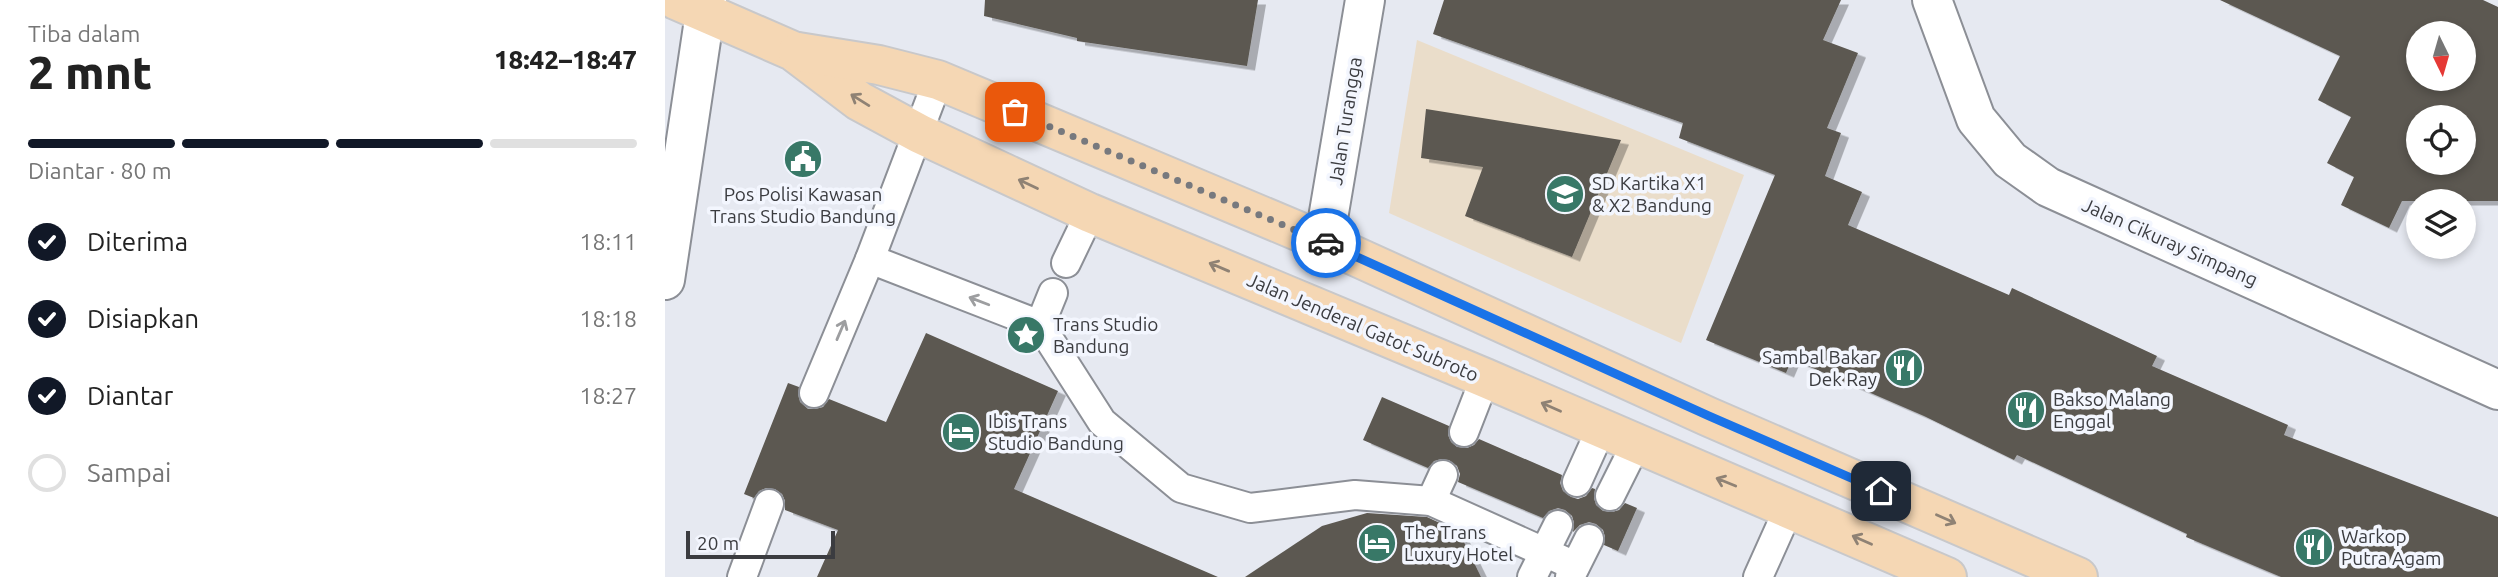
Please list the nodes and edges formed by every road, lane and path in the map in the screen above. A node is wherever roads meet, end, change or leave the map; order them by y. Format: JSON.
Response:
{"nodes":[{"id":1,"x":1365,"y":0,"type":"edge"},
{"id":2,"x":1932,"y":0,"type":"edge"},
{"id":3,"x":696,"y":4,"type":"edge"},
{"id":4,"x":793,"y":51,"type":"junction"},
{"id":5,"x":938,"y":80,"type":"junction"},
{"id":6,"x":920,"y":134,"type":"junction"},
{"id":7,"x":1090,"y":213,"type":"junction"},
{"id":8,"x":1324,"y":242,"type":"junction"},
{"id":9,"x":870,"y":259,"type":"junction"},
{"id":10,"x":1066,"y":263,"type":"dead end"},
{"id":11,"x":665,"y":279,"type":"edge"},
{"id":12,"x":1053,"y":293,"type":"dead end"},
{"id":13,"x":1040,"y":325,"type":"junction"},
{"id":14,"x":1485,"y":378,"type":"junction"},
{"id":15,"x":2498,"y":390,"type":"edge"},
{"id":16,"x":814,"y":393,"type":"dead end"},
{"id":17,"x":1601,"y":429,"type":"junction"},
{"id":18,"x":1464,"y":432,"type":"dead end"},
{"id":19,"x":1636,"y":444,"type":"junction"},
{"id":20,"x":1443,"y":475,"type":"dead end"},
{"id":21,"x":1577,"y":482,"type":"dead end"},
{"id":22,"x":1611,"y":496,"type":"dead end"},
{"id":23,"x":1431,"y":501,"type":"junction"},
{"id":24,"x":769,"y":504,"type":"dead end"},
{"id":25,"x":1789,"y":508,"type":"junction"},
{"id":26,"x":1558,"y":525,"type":"dead end"},
{"id":27,"x":1589,"y":539,"type":"dead end"},
{"id":28,"x":1538,"y":564,"type":"edge"},
{"id":29,"x":1573,"y":572,"type":"edge"},
{"id":30,"x":742,"y":577,"type":"edge"},
{"id":31,"x":1758,"y":577,"type":"edge"},
{"id":32,"x":1947,"y":577,"type":"edge"},
{"id":33,"x":2078,"y":577,"type":"edge"}],
"edges":[{"from":1,"to":8,"type":"street","name":"Jalan Turangga"},
{"from":2,"to":15,"type":"street","name":"Jalan Cikuray Simpang"},
{"from":3,"to":4,"type":"main road","name":"Jalan Jenderal Gatot Subroto"},
{"from":3,"to":11,"type":"street"},
{"from":4,"to":5,"type":"main road","name":"Jalan Jenderal Gatot Subroto"},
{"from":6,"to":4,"type":"main road","name":"Jalan Jenderal Gatot Subroto","one_way":true},
{"from":5,"to":6,"type":"lane"},
{"from":5,"to":8,"type":"main road","name":"Jalan Jenderal Gatot Subroto"},
{"from":7,"to":6,"type":"main road","name":"Jalan Jenderal Gatot Subroto","one_way":true},
{"from":6,"to":9,"type":"lane"},
{"from":7,"to":10,"type":"lane"},
{"from":14,"to":7,"type":"main road","name":"Jalan Jenderal Gatot Subroto","one_way":true},
{"from":8,"to":33,"type":"main road","name":"Jalan Jenderal Gatot Subroto","one_way":true},
{"from":13,"to":9,"type":"lane","one_way":true},
{"from":16,"to":9,"type":"lane","one_way":true},
{"from":12,"to":13,"type":"lane"},
{"from":13,"to":23,"type":"lane"},
{"from":17,"to":14,"type":"main road","name":"Jalan Jenderal Gatot Subroto","one_way":true},
{"from":14,"to":18,"type":"lane"},
{"from":17,"to":19,"type":"main road","name":"Jalan Jenderal Gatot Subroto"},
{"from":17,"to":21,"type":"lane"},
{"from":19,"to":22,"type":"lane"},
{"from":25,"to":19,"type":"main road","name":"Jalan Jenderal Gatot Subroto","one_way":true},
{"from":20,"to":23,"type":"lane"},
{"from":23,"to":28,"type":"lane"},
{"from":24,"to":30,"type":"lane"},
{"from":25,"to":31,"type":"lane"},
{"from":32,"to":25,"type":"main road","name":"Jalan Jenderal Gatot Subroto","one_way":true},
{"from":26,"to":28,"type":"lane"},
{"from":27,"to":29,"type":"lane"},
{"from":28,"to":29,"type":"lane"}]}
